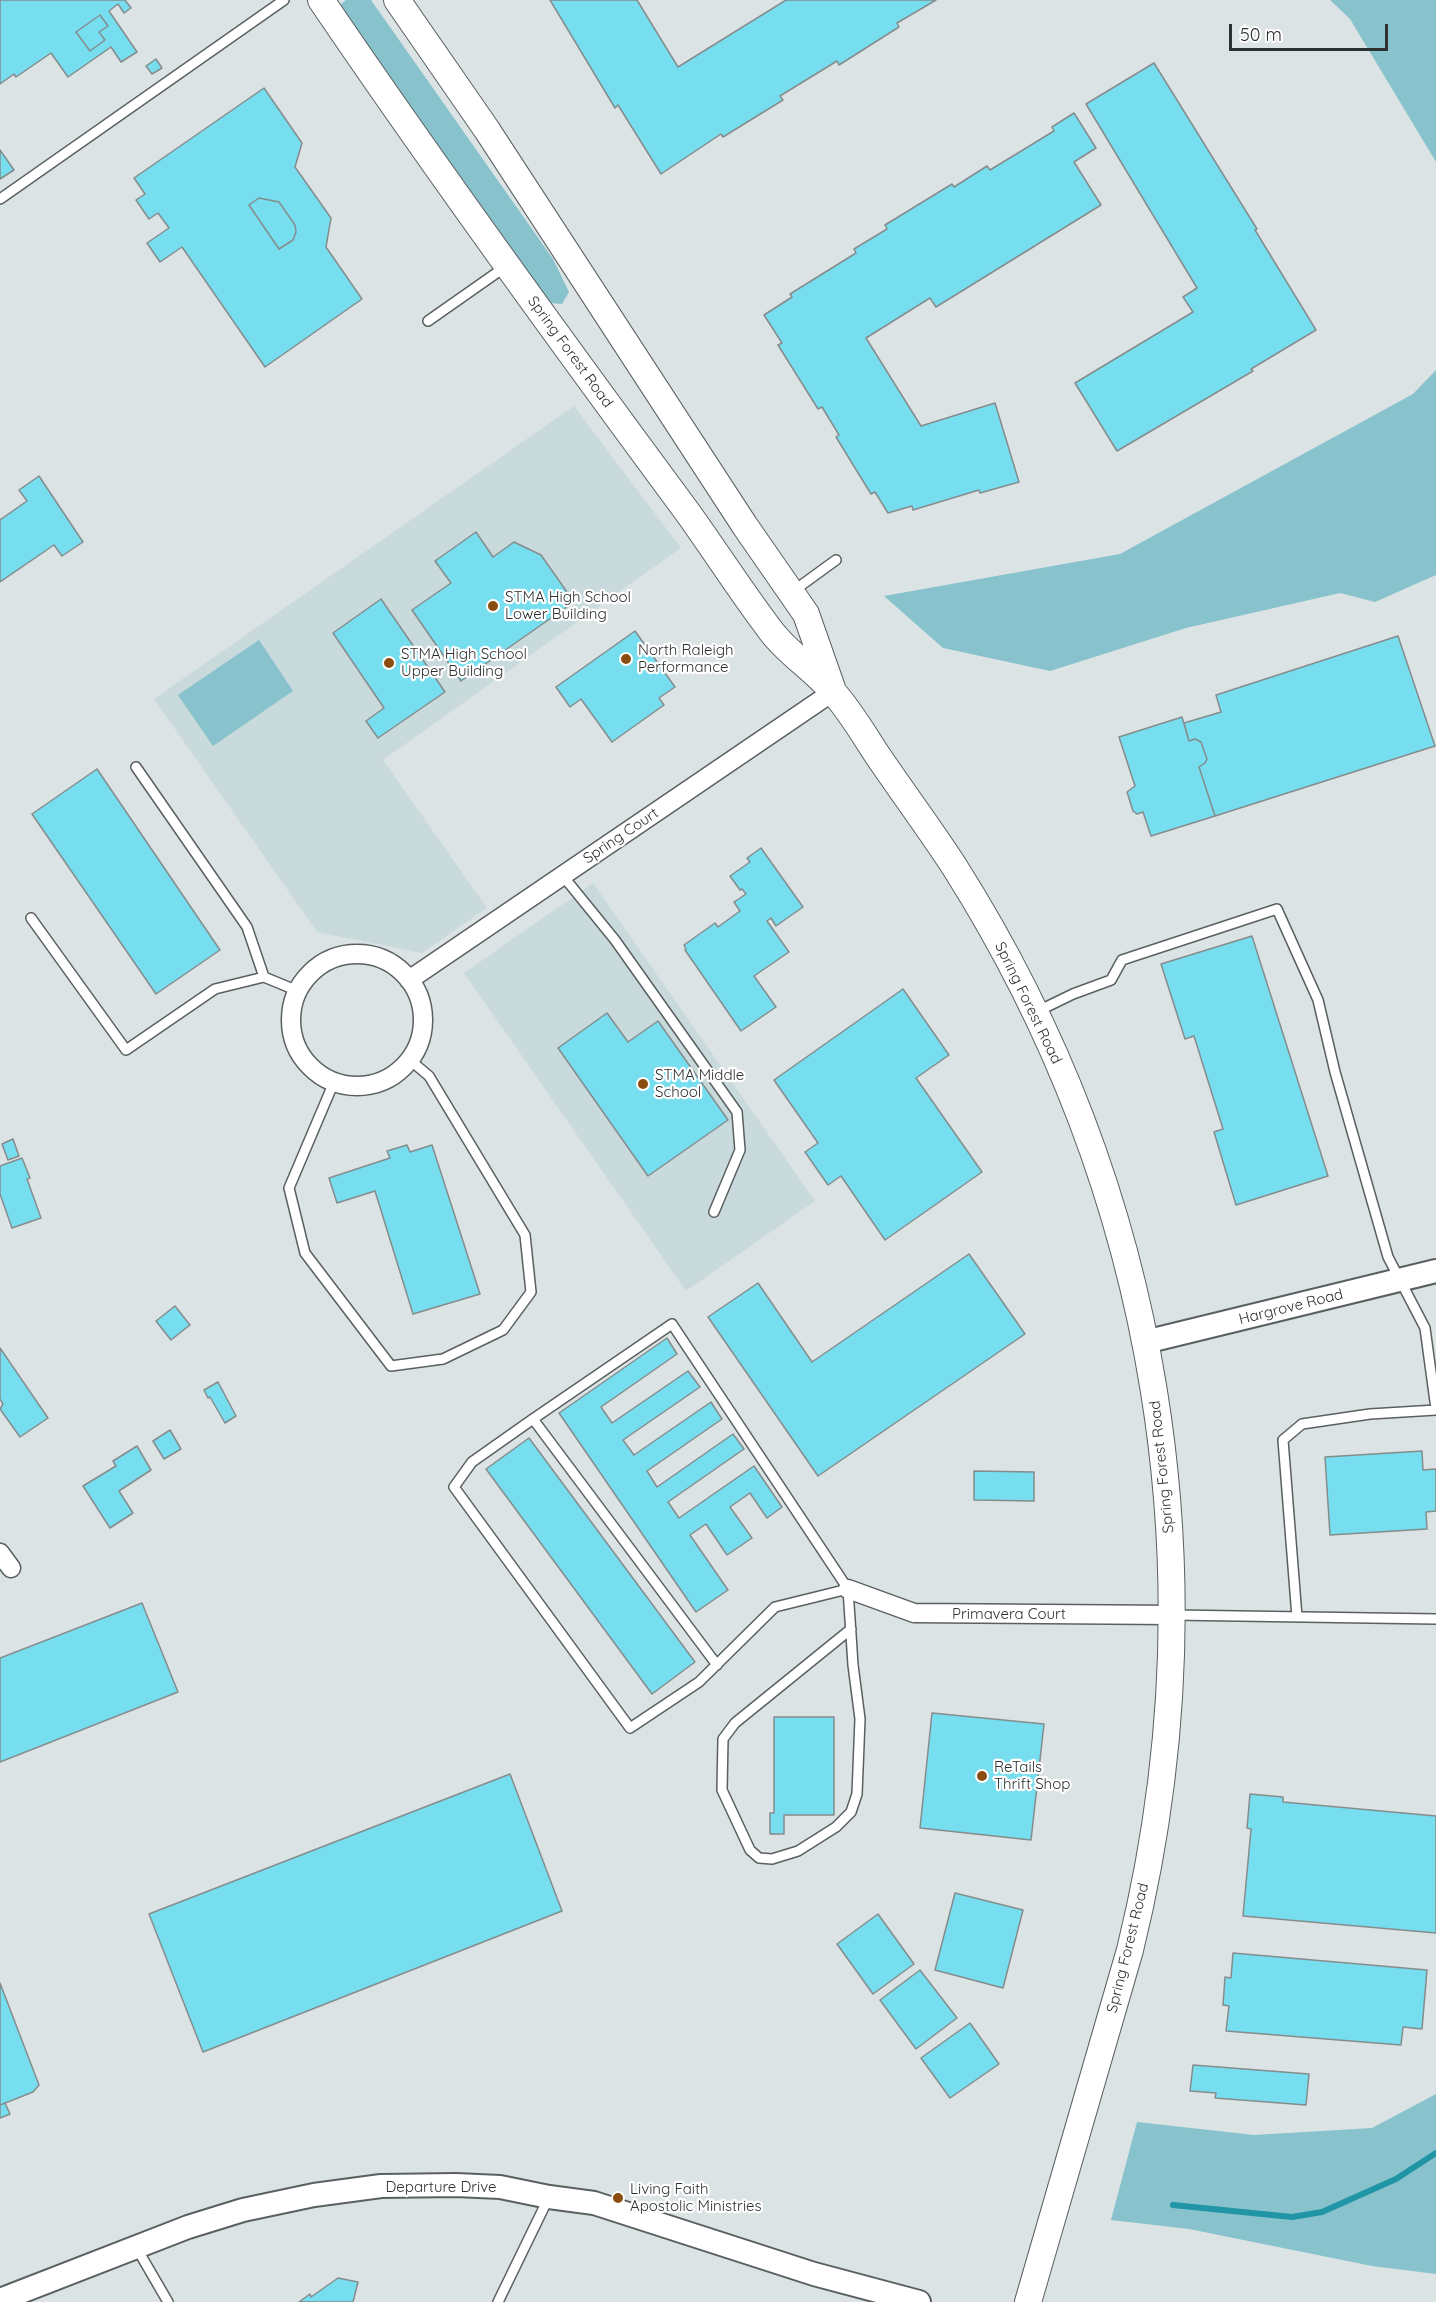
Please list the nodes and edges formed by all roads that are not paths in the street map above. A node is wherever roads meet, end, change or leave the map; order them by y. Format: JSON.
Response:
{"nodes":[{"id":1,"x":284,"y":0,"type":"edge"},
{"id":2,"x":321,"y":0,"type":"edge"},
{"id":3,"x":397,"y":0,"type":"edge"},
{"id":4,"x":0,"y":199,"type":"edge"},
{"id":5,"x":507,"y":265,"type":"junction"},
{"id":6,"x":428,"y":321,"type":"dead end"},
{"id":7,"x":836,"y":561,"type":"dead end"},
{"id":8,"x":791,"y":592,"type":"junction"},
{"id":9,"x":834,"y":692,"type":"junction"},
{"id":10,"x":136,"y":767,"type":"dead end"},
{"id":11,"x":563,"y":876,"type":"junction"},
{"id":12,"x":31,"y":918,"type":"dead end"},
{"id":13,"x":264,"y":976,"type":"junction"},
{"id":14,"x":409,"y":980,"type":"junction"},
{"id":15,"x":298,"y":991,"type":"junction"},
{"id":16,"x":1035,"y":1012,"type":"junction"},
{"id":17,"x":410,"y":1060,"type":"junction"},
{"id":18,"x":334,"y":1082,"type":"junction"},
{"id":19,"x":714,"y":1212,"type":"dead end"},
{"id":20,"x":1436,"y":1271,"type":"edge"},
{"id":21,"x":1398,"y":1280,"type":"junction"},
{"id":22,"x":1145,"y":1342,"type":"junction"},
{"id":23,"x":1436,"y":1410,"type":"edge"},
{"id":24,"x":533,"y":1419,"type":"junction"},
{"id":25,"x":0,"y":1553,"type":"edge"},
{"id":26,"x":11,"y":1568,"type":"dead end"},
{"id":27,"x":848,"y":1589,"type":"junction"},
{"id":28,"x":1173,"y":1615,"type":"junction"},
{"id":29,"x":1297,"y":1617,"type":"junction"},
{"id":30,"x":1436,"y":1619,"type":"edge"},
{"id":31,"x":851,"y":1629,"type":"junction"},
{"id":32,"x":717,"y":1665,"type":"junction"},
{"id":33,"x":549,"y":2197,"type":"junction"},
{"id":34,"x":136,"y":2247,"type":"junction"},
{"id":35,"x":0,"y":2300,"type":"edge"},
{"id":36,"x":168,"y":2302,"type":"edge"},
{"id":37,"x":498,"y":2302,"type":"edge"},
{"id":38,"x":920,"y":2302,"type":"edge"},
{"id":39,"x":1028,"y":2302,"type":"edge"}],
"edges":[{"from":1,"to":4,"type":"lane"},
{"from":2,"to":5,"type":"main road","name":"Spring Forest Road"},
{"from":3,"to":8,"type":"main road","name":"Spring Forest Road"},
{"from":5,"to":6,"type":"lane"},
{"from":5,"to":9,"type":"main road","name":"Spring Forest Road"},
{"from":7,"to":8,"type":"lane"},
{"from":8,"to":9,"type":"main road","name":"Spring Forest Road"},
{"from":9,"to":11,"type":"street","name":"Spring Court"},
{"from":9,"to":16,"type":"main road","name":"Spring Forest Road"},
{"from":10,"to":13,"type":"lane"},
{"from":11,"to":14,"type":"street","name":"Spring Court"},
{"from":11,"to":19,"type":"lane"},
{"from":12,"to":13,"type":"lane"},
{"from":13,"to":15,"type":"lane"},
{"from":14,"to":15,"type":"street"},
{"from":14,"to":17,"type":"street"},
{"from":15,"to":18,"type":"street"},
{"from":16,"to":21,"type":"lane"},
{"from":16,"to":22,"type":"main road","name":"Spring Forest Road"},
{"from":17,"to":18,"type":"street"},
{"from":17,"to":18,"type":"lane"},
{"from":20,"to":21,"type":"street","name":"Hargrove Road"},
{"from":21,"to":22,"type":"street","name":"Hargrove Road"},
{"from":21,"to":23,"type":"lane"},
{"from":22,"to":28,"type":"main road","name":"Spring Forest Road"},
{"from":23,"to":29,"type":"lane"},
{"from":24,"to":27,"type":"lane"},
{"from":24,"to":32,"type":"lane"},
{"from":24,"to":32,"type":"lane"},
{"from":25,"to":26,"type":"street"},
{"from":27,"to":28,"type":"street","name":"Primavera Court"},
{"from":27,"to":31,"type":"lane"},
{"from":27,"to":32,"type":"lane"},
{"from":28,"to":29,"type":"lane"},
{"from":28,"to":39,"type":"main road","name":"Spring Forest Road"},
{"from":29,"to":30,"type":"lane"},
{"from":31,"to":31,"type":"lane"},
{"from":33,"to":34,"type":"street","name":"Departure Drive"},
{"from":33,"to":37,"type":"lane"},
{"from":33,"to":38,"type":"street","name":"Departure Drive"},
{"from":34,"to":35,"type":"street","name":"Departure Drive"},
{"from":34,"to":36,"type":"lane"}]}
